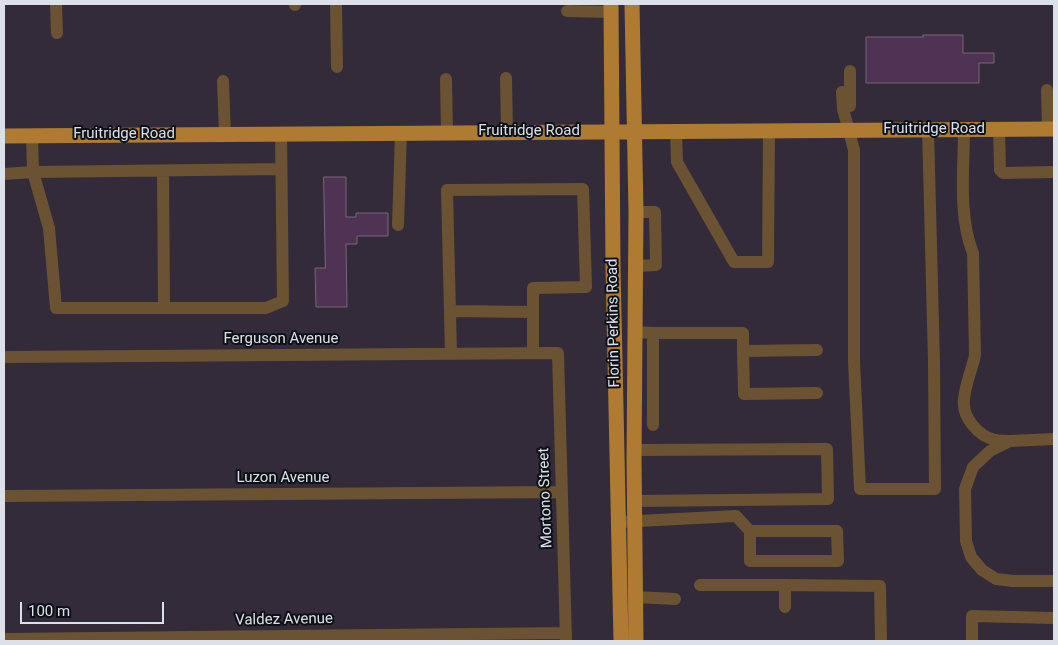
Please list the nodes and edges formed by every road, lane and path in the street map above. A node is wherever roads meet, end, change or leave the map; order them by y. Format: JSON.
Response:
{"nodes":[{"id":1,"x":56,"y":4,"type":"edge"},
{"id":2,"x":336,"y":4,"type":"edge"},
{"id":3,"x":632,"y":4,"type":"edge"},
{"id":4,"x":611,"y":8,"type":"edge"},
{"id":5,"x":567,"y":11,"type":"dead end"},
{"id":6,"x":57,"y":33,"type":"dead end"},
{"id":7,"x":337,"y":67,"type":"dead end"},
{"id":8,"x":850,"y":71,"type":"dead end"},
{"id":9,"x":506,"y":78,"type":"dead end"},
{"id":10,"x":446,"y":79,"type":"dead end"},
{"id":11,"x":223,"y":81,"type":"dead end"},
{"id":12,"x":1047,"y":90,"type":"dead end"},
{"id":13,"x":842,"y":92,"type":"dead end"},
{"id":14,"x":849,"y":129,"type":"junction"},
{"id":15,"x":928,"y":129,"type":"junction"},
{"id":16,"x":964,"y":129,"type":"junction"},
{"id":17,"x":999,"y":129,"type":"junction"},
{"id":18,"x":1051,"y":129,"type":"edge"},
{"id":19,"x":635,"y":130,"type":"junction"},
{"id":20,"x":676,"y":130,"type":"junction"},
{"id":21,"x":769,"y":130,"type":"junction"},
{"id":22,"x":507,"y":131,"type":"junction"},
{"id":23,"x":612,"y":131,"type":"junction"},
{"id":24,"x":401,"y":132,"type":"junction"},
{"id":25,"x":447,"y":132,"type":"junction"},
{"id":26,"x":280,"y":133,"type":"junction"},
{"id":27,"x":225,"y":134,"type":"junction"},
{"id":28,"x":32,"y":135,"type":"junction"},
{"id":29,"x":4,"y":136,"type":"edge"},
{"id":30,"x":281,"y":169,"type":"junction"},
{"id":31,"x":163,"y":171,"type":"junction"},
{"id":32,"x":33,"y":172,"type":"junction"},
{"id":33,"x":1054,"y":172,"type":"edge"},
{"id":34,"x":4,"y":174,"type":"edge"},
{"id":35,"x":636,"y":212,"type":"junction"},
{"id":36,"x":398,"y":225,"type":"dead end"},
{"id":37,"x":635,"y":266,"type":"junction"},
{"id":38,"x":164,"y":308,"type":"junction"},
{"id":39,"x":450,"y":311,"type":"junction"},
{"id":40,"x":533,"y":312,"type":"junction"},
{"id":41,"x":634,"y":332,"type":"junction"},
{"id":42,"x":654,"y":332,"type":"junction"},
{"id":43,"x":817,"y":350,"type":"dead end"},
{"id":44,"x":743,"y":351,"type":"junction"},
{"id":45,"x":533,"y":353,"type":"junction"},
{"id":46,"x":558,"y":353,"type":"joint"},
{"id":47,"x":451,"y":354,"type":"junction"},
{"id":48,"x":4,"y":357,"type":"edge"},
{"id":49,"x":817,"y":393,"type":"dead end"},
{"id":50,"x":654,"y":424,"type":"dead end"},
{"id":51,"x":1054,"y":439,"type":"edge"},
{"id":52,"x":1010,"y":441,"type":"junction"},
{"id":53,"x":634,"y":450,"type":"junction"},
{"id":54,"x":562,"y":492,"type":"junction"},
{"id":55,"x":4,"y":496,"type":"edge"},
{"id":56,"x":634,"y":501,"type":"junction"},
{"id":57,"x":619,"y":522,"type":"junction"},
{"id":58,"x":635,"y":522,"type":"junction"},
{"id":59,"x":750,"y":531,"type":"junction"},
{"id":60,"x":1054,"y":581,"type":"edge"},
{"id":61,"x":700,"y":585,"type":"dead end"},
{"id":62,"x":785,"y":585,"type":"junction"},
{"id":63,"x":636,"y":597,"type":"junction"},
{"id":64,"x":674,"y":599,"type":"dead end"},
{"id":65,"x":785,"y":607,"type":"dead end"},
{"id":66,"x":1054,"y":618,"type":"edge"},
{"id":67,"x":566,"y":637,"type":"edge"},
{"id":68,"x":4,"y":638,"type":"edge"},
{"id":69,"x":621,"y":641,"type":"edge"},
{"id":70,"x":636,"y":641,"type":"edge"},
{"id":71,"x":881,"y":641,"type":"edge"},
{"id":72,"x":972,"y":641,"type":"edge"}],
"edges":[{"from":1,"to":6,"type":"street"},
{"from":2,"to":7,"type":"street"},
{"from":3,"to":19,"type":"main road","name":"Florin Perkins Road"},
{"from":4,"to":5,"type":"street"},
{"from":4,"to":23,"type":"main road","name":"Florin Perkins Road"},
{"from":8,"to":14,"type":"street"},
{"from":9,"to":22,"type":"street"},
{"from":10,"to":25,"type":"street"},
{"from":11,"to":27,"type":"street"},
{"from":12,"to":18,"type":"street"},
{"from":13,"to":14,"type":"street"},
{"from":14,"to":15,"type":"main road","name":"Fruitridge Road"},
{"from":14,"to":15,"type":"street"},
{"from":14,"to":21,"type":"main road","name":"Fruitridge Road"},
{"from":15,"to":16,"type":"main road","name":"Fruitridge Road"},
{"from":16,"to":17,"type":"main road","name":"Fruitridge Road"},
{"from":16,"to":52,"type":"street"},
{"from":17,"to":18,"type":"main road","name":"Fruitridge Road"},
{"from":17,"to":33,"type":"street"},
{"from":19,"to":20,"type":"main road","name":"Fruitridge Road"},
{"from":19,"to":23,"type":"main road","name":"Fruitridge Road"},
{"from":19,"to":35,"type":"main road","name":"Florin Perkins Road"},
{"from":20,"to":21,"type":"main road","name":"Fruitridge Road"},
{"from":20,"to":21,"type":"street"},
{"from":22,"to":23,"type":"main road","name":"Fruitridge Road"},
{"from":22,"to":25,"type":"main road","name":"Fruitridge Road"},
{"from":23,"to":57,"type":"main road","name":"Florin Perkins Road"},
{"from":24,"to":25,"type":"main road","name":"Fruitridge Road"},
{"from":24,"to":26,"type":"main road","name":"Fruitridge Road"},
{"from":24,"to":36,"type":"street"},
{"from":26,"to":27,"type":"main road","name":"Fruitridge Road"},
{"from":26,"to":30,"type":"street"},
{"from":27,"to":28,"type":"main road","name":"Fruitridge Road"},
{"from":28,"to":29,"type":"main road","name":"Fruitridge Road"},
{"from":28,"to":32,"type":"street"},
{"from":30,"to":31,"type":"street"},
{"from":30,"to":38,"type":"street"},
{"from":31,"to":32,"type":"street"},
{"from":31,"to":38,"type":"street"},
{"from":32,"to":34,"type":"street"},
{"from":32,"to":38,"type":"street"},
{"from":35,"to":37,"type":"main road","name":"Florin Perkins Road"},
{"from":35,"to":37,"type":"street"},
{"from":37,"to":41,"type":"main road","name":"Florin Perkins Road"},
{"from":39,"to":40,"type":"street"},
{"from":39,"to":40,"type":"street"},
{"from":39,"to":47,"type":"street"},
{"from":40,"to":45,"type":"street"},
{"from":41,"to":42,"type":"street"},
{"from":41,"to":53,"type":"main road","name":"Florin Perkins Road"},
{"from":42,"to":44,"type":"street"},
{"from":42,"to":50,"type":"street"},
{"from":43,"to":44,"type":"street"},
{"from":44,"to":49,"type":"street"},
{"from":45,"to":46,"type":"street","name":"Ferguson Avenue"},
{"from":45,"to":47,"type":"street","name":"Ferguson Avenue"},
{"from":46,"to":54,"type":"street","name":"Mortono Street"},
{"from":47,"to":48,"type":"street","name":"Ferguson Avenue"},
{"from":51,"to":52,"type":"street"},
{"from":52,"to":60,"type":"street"},
{"from":53,"to":56,"type":"main road","name":"Florin Perkins Road"},
{"from":53,"to":56,"type":"street"},
{"from":54,"to":55,"type":"street","name":"Luzon Avenue"},
{"from":54,"to":67,"type":"street","name":"Mortono Street"},
{"from":56,"to":58,"type":"main road","name":"Florin Perkins Road"},
{"from":57,"to":58,"type":"street"},
{"from":57,"to":69,"type":"main road","name":"Florin Perkins Road"},
{"from":58,"to":59,"type":"street"},
{"from":58,"to":63,"type":"main road","name":"Florin Perkins Road"},
{"from":59,"to":59,"type":"street"},
{"from":61,"to":62,"type":"street"},
{"from":62,"to":65,"type":"street"},
{"from":62,"to":71,"type":"street"},
{"from":63,"to":64,"type":"street"},
{"from":63,"to":70,"type":"main road","name":"Florin Perkins Road"},
{"from":66,"to":72,"type":"street"},
{"from":67,"to":68,"type":"street","name":"Valdez Avenue"}]}
